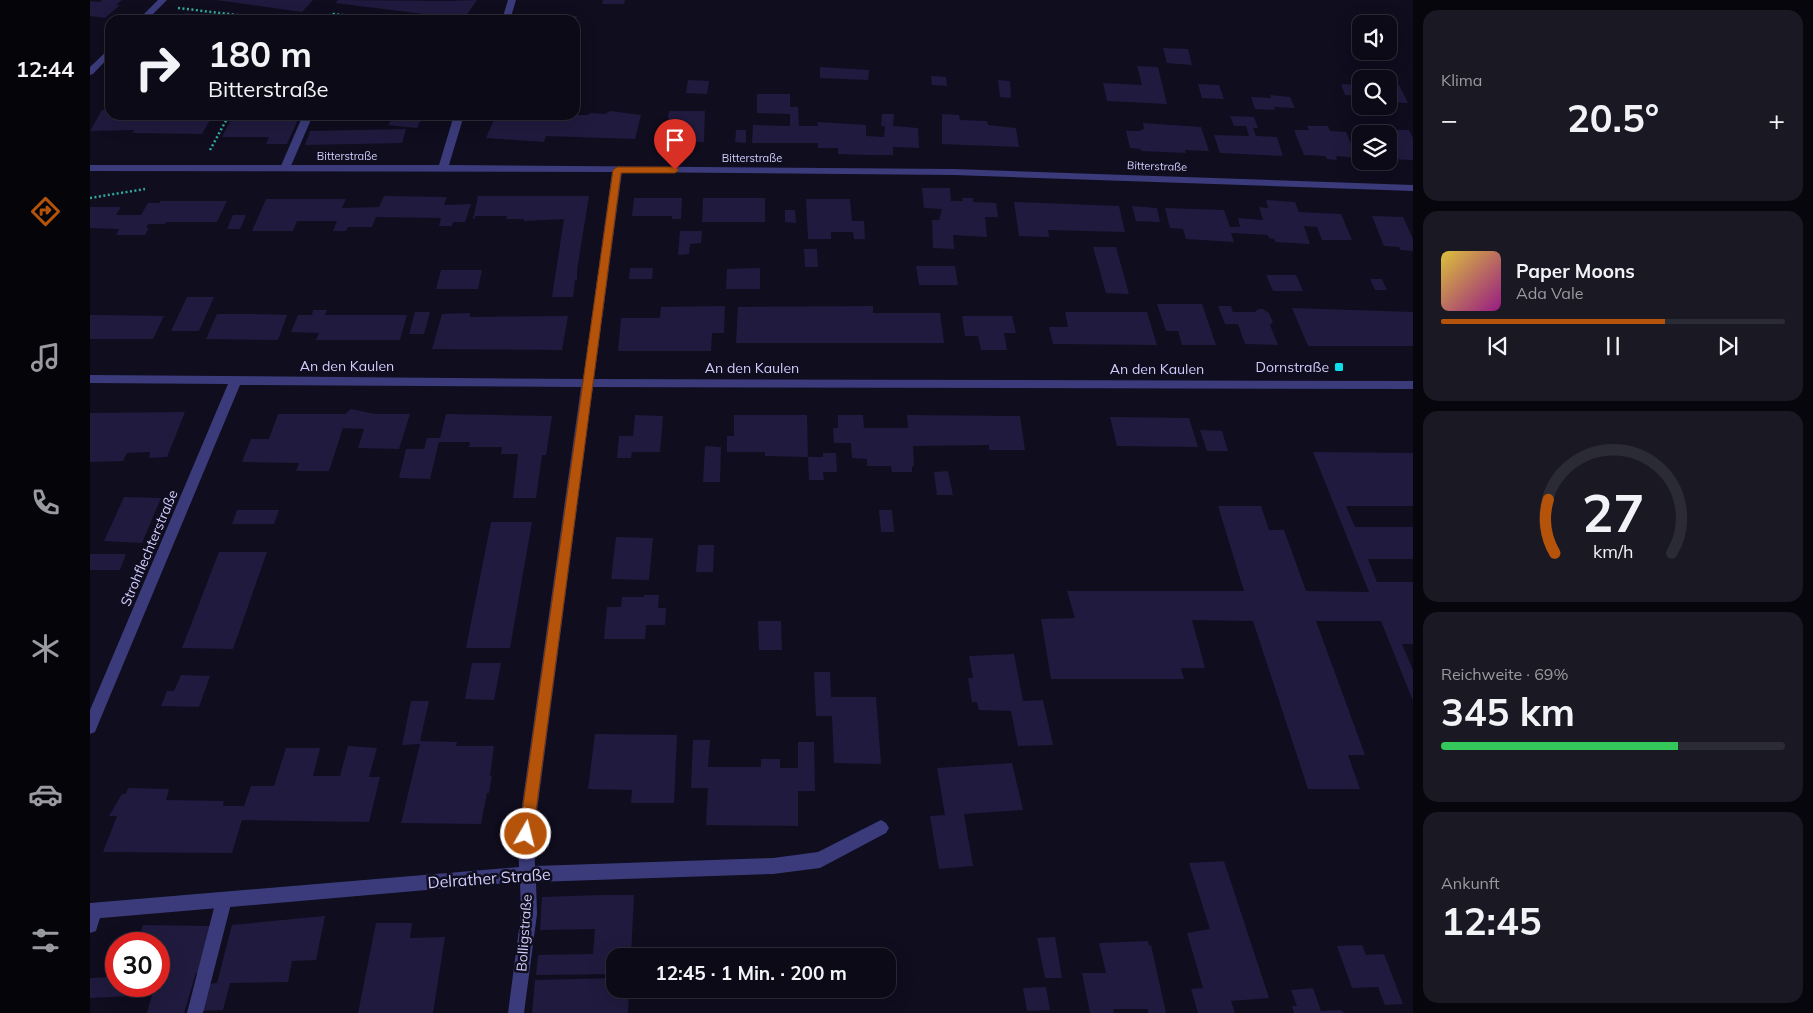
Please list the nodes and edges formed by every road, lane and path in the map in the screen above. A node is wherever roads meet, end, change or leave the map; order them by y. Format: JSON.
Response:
{"nodes":[{"id":1,"x":512,"y":0,"type":"edge"},
{"id":2,"x":161,"y":2,"type":"edge"},
{"id":3,"x":147,"y":15,"type":"edge"},
{"id":4,"x":246,"y":15,"type":"edge"},
{"id":5,"x":508,"y":15,"type":"edge"},
{"id":6,"x":105,"y":57,"type":"edge"},
{"id":7,"x":90,"y":72,"type":"edge"},
{"id":8,"x":225,"y":120,"type":"edge"},
{"id":9,"x":306,"y":120,"type":"edge"},
{"id":10,"x":457,"y":120,"type":"edge"},
{"id":11,"x":90,"y":168,"type":"edge"},
{"id":12,"x":200,"y":168,"type":"junction"},
{"id":13,"x":285,"y":168,"type":"junction"},
{"id":14,"x":443,"y":168,"type":"junction"},
{"id":15,"x":617,"y":170,"type":"junction"},
{"id":16,"x":1413,"y":188,"type":"edge"},
{"id":17,"x":90,"y":378,"type":"edge"},
{"id":18,"x":236,"y":380,"type":"junction"},
{"id":19,"x":586,"y":383,"type":"junction"},
{"id":20,"x":1413,"y":385,"type":"edge"},
{"id":21,"x":90,"y":727,"type":"edge"},
{"id":22,"x":881,"y":828,"type":"dead end"},
{"id":23,"x":527,"y":874,"type":"junction"},
{"id":24,"x":224,"y":900,"type":"junction"},
{"id":25,"x":91,"y":916,"type":"edge"},
{"id":26,"x":195,"y":1013,"type":"edge"},
{"id":27,"x":516,"y":1013,"type":"edge"}],
"edges":[{"from":1,"to":5,"type":"street"},
{"from":2,"to":3,"type":"street"},
{"from":2,"to":4,"type":"path"},
{"from":6,"to":7,"type":"street"},
{"from":8,"to":12,"type":"path"},
{"from":9,"to":13,"type":"street"},
{"from":10,"to":14,"type":"street"},
{"from":11,"to":12,"type":"street","name":"Bitterstraße"},
{"from":12,"to":13,"type":"street","name":"Bitterstraße"},
{"from":13,"to":14,"type":"street","name":"Bitterstraße"},
{"from":14,"to":15,"type":"street","name":"Bitterstraße"},
{"from":15,"to":16,"type":"street","name":"Bitterstraße"},
{"from":15,"to":19,"type":"street","name":"Bolligstraße"},
{"from":17,"to":18,"type":"street","name":"An den Kaulen"},
{"from":18,"to":19,"type":"street","name":"An den Kaulen"},
{"from":18,"to":21,"type":"street","name":"Strohflechterstraße"},
{"from":19,"to":20,"type":"street","name":"An den Kaulen"},
{"from":19,"to":23,"type":"street","name":"Bolligstraße"},
{"from":22,"to":23,"type":"street","name":"Delrather Straße"},
{"from":23,"to":24,"type":"street","name":"Delrather Straße"},
{"from":23,"to":27,"type":"street","name":"Bolligstraße"},
{"from":24,"to":25,"type":"street","name":"Delrather Straße"},
{"from":24,"to":26,"type":"street"}]}
